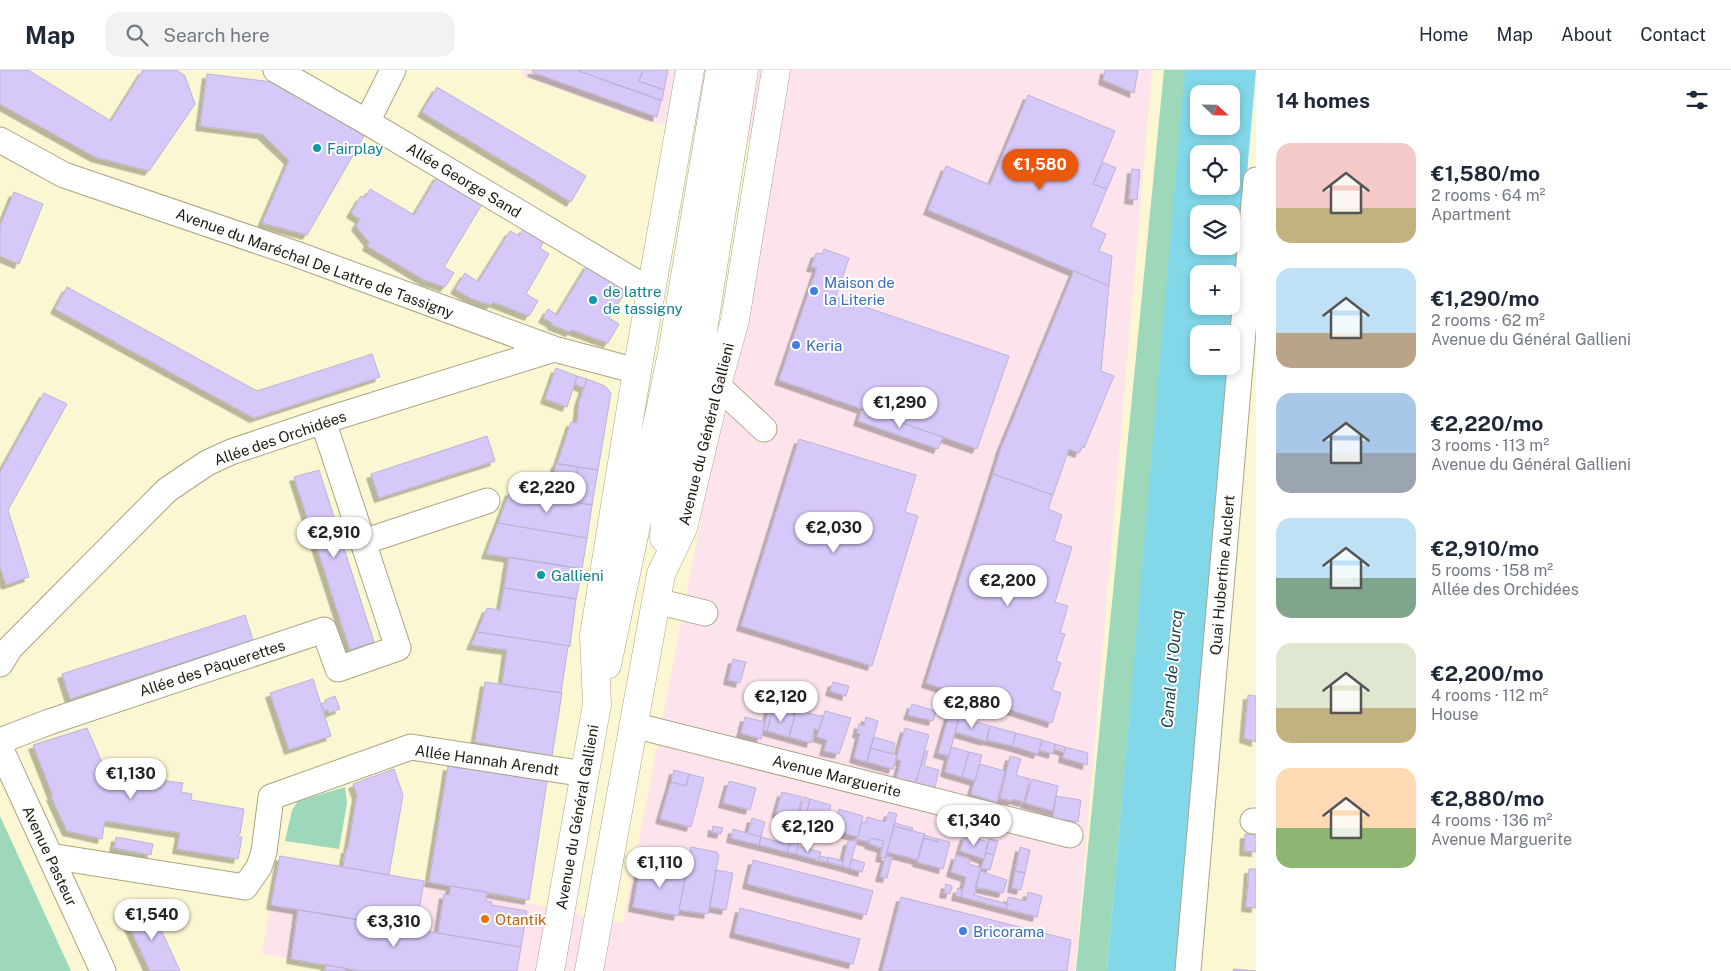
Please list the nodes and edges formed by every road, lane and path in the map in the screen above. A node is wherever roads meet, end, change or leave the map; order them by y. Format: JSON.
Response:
{"nodes":[{"id":1,"x":276,"y":70,"type":"edge"},
{"id":2,"x":393,"y":70,"type":"edge"},
{"id":3,"x":690,"y":70,"type":"edge"},
{"id":4,"x":720,"y":70,"type":"edge"},
{"id":5,"x":744,"y":70,"type":"edge"},
{"id":6,"x":776,"y":70,"type":"edge"},
{"id":7,"x":367,"y":122,"type":"junction"},
{"id":8,"x":0,"y":140,"type":"edge"},
{"id":9,"x":1256,"y":180,"type":"edge"},
{"id":10,"x":651,"y":291,"type":"junction"},
{"id":11,"x":554,"y":349,"type":"junction"},
{"id":12,"x":637,"y":371,"type":"junction"},
{"id":13,"x":717,"y":385,"type":"junction"},
{"id":14,"x":324,"y":421,"type":"junction"},
{"id":15,"x":764,"y":429,"type":"dead end"},
{"id":16,"x":487,"y":501,"type":"dead end"},
{"id":17,"x":364,"y":542,"type":"junction"},
{"id":18,"x":661,"y":574,"type":"junction"},
{"id":19,"x":656,"y":601,"type":"junction"},
{"id":20,"x":705,"y":613,"type":"dead end"},
{"id":21,"x":3,"y":655,"type":"edge"},
{"id":22,"x":597,"y":704,"type":"junction"},
{"id":23,"x":633,"y":725,"type":"junction"},
{"id":24,"x":1,"y":748,"type":"edge"},
{"id":25,"x":585,"y":774,"type":"junction"},
{"id":26,"x":1070,"y":835,"type":"dead end"},
{"id":27,"x":50,"y":856,"type":"junction"},
{"id":28,"x":103,"y":971,"type":"edge"},
{"id":29,"x":550,"y":971,"type":"edge"},
{"id":30,"x":589,"y":971,"type":"edge"},
{"id":31,"x":1188,"y":971,"type":"edge"}],
"edges":[{"from":1,"to":7,"type":"street","name":"Allée George Sand"},
{"from":2,"to":7,"type":"street"},
{"from":3,"to":10,"type":"main road","name":"Avenue du Général Gallieni"},
{"from":4,"to":22,"type":"main road"},
{"from":5,"to":18,"type":"main road"},
{"from":6,"to":13,"type":"main road","name":"Avenue du Général Gallieni"},
{"from":7,"to":10,"type":"street","name":"Allée George Sand"},
{"from":8,"to":11,"type":"street","name":"Avenue du Maréchal De Lattre de Tassigny"},
{"from":9,"to":31,"type":"street","name":"Quai Hubertine Auclert"},
{"from":10,"to":12,"type":"main road","name":"Avenue du Général Gallieni"},
{"from":11,"to":12,"type":"street","name":"Avenue du Maréchal De Lattre de Tassigny"},
{"from":11,"to":14,"type":"street","name":"Allée des Orchidées"},
{"from":12,"to":22,"type":"main road","name":"Avenue du Général Gallieni"},
{"from":13,"to":15,"type":"street"},
{"from":13,"to":18,"type":"main road","name":"Avenue du Général Gallieni"},
{"from":14,"to":17,"type":"street"},
{"from":14,"to":21,"type":"street","name":"Allée des Orchidées"},
{"from":16,"to":17,"type":"street"},
{"from":17,"to":24,"type":"street","name":"Allée des Pâquerettes"},
{"from":18,"to":19,"type":"main road","name":"Avenue du Général Gallieni"},
{"from":19,"to":20,"type":"street"},
{"from":19,"to":23,"type":"main road","name":"Avenue du Général Gallieni"},
{"from":22,"to":25,"type":"main road","name":"Avenue du Général Gallieni"},
{"from":23,"to":26,"type":"street","name":"Avenue Marguerite"},
{"from":23,"to":30,"type":"main road","name":"Avenue du Général Gallieni"},
{"from":24,"to":27,"type":"street","name":"Avenue Pasteur"},
{"from":25,"to":27,"type":"street","name":"Allée Hannah Arendt"},
{"from":25,"to":29,"type":"main road","name":"Avenue du Général Gallieni"},
{"from":27,"to":28,"type":"street","name":"Avenue Pasteur"}]}
